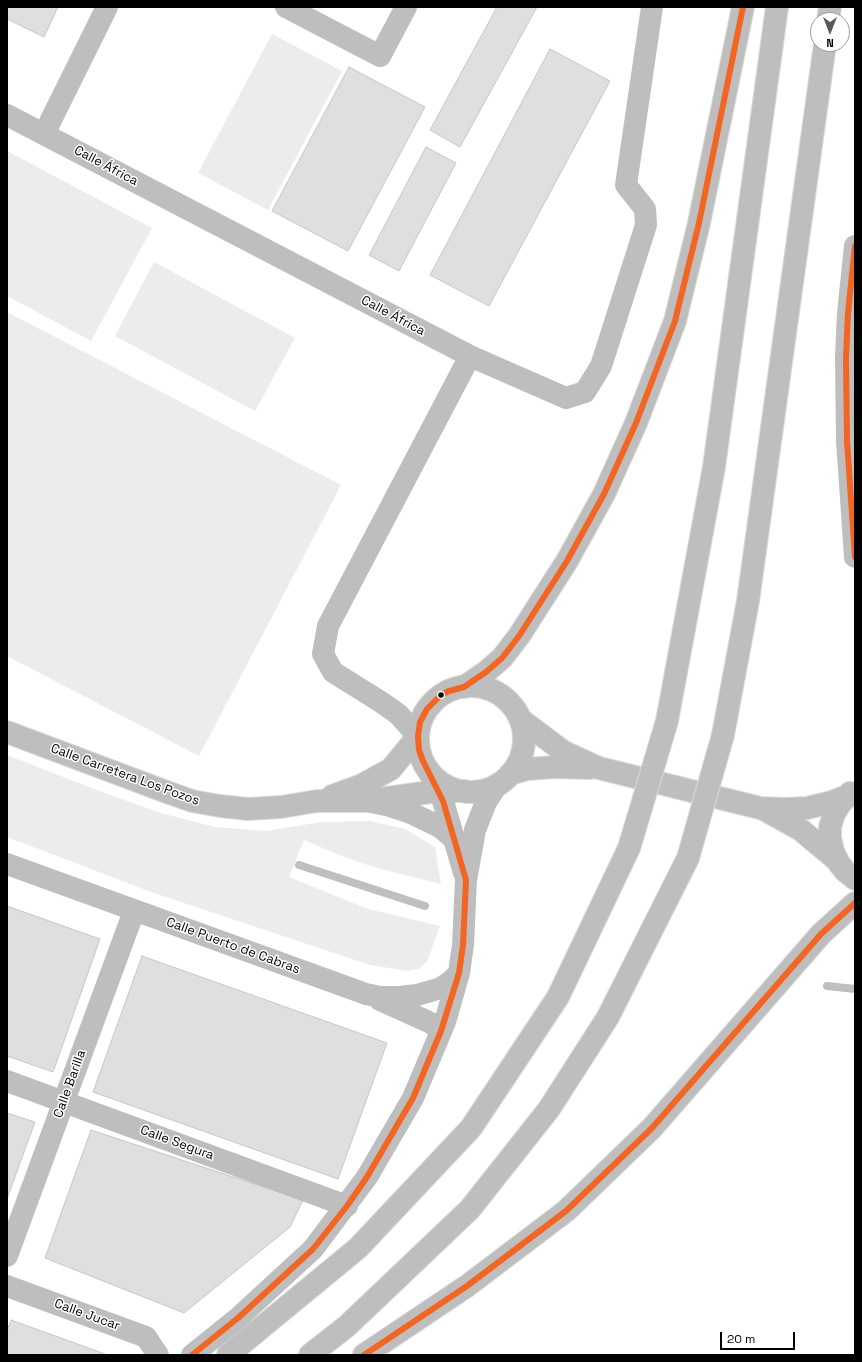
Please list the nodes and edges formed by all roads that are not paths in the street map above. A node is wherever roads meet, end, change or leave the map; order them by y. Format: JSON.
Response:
{"nodes":[{"id":1,"x":107,"y":7,"type":"edge"},
{"id":2,"x":286,"y":7,"type":"edge"},
{"id":3,"x":406,"y":7,"type":"edge"},
{"id":4,"x":652,"y":7,"type":"edge"},
{"id":5,"x":743,"y":7,"type":"edge"},
{"id":6,"x":777,"y":7,"type":"edge"},
{"id":7,"x":824,"y":52,"type":"edge"},
{"id":8,"x":7,"y":115,"type":"edge"},
{"id":9,"x":44,"y":134,"type":"junction"},
{"id":10,"x":855,"y":246,"type":"edge"},
{"id":11,"x":470,"y":356,"type":"junction"},
{"id":12,"x":855,"y":557,"type":"edge"},
{"id":13,"x":464,"y":687,"type":"junction"},
{"id":14,"x":520,"y":719,"type":"junction"},
{"id":15,"x":7,"y":732,"type":"edge"},
{"id":16,"x":418,"y":736,"type":"junction"},
{"id":17,"x":599,"y":768,"type":"junction"},
{"id":18,"x":428,"y":770,"type":"junction"},
{"id":19,"x":504,"y":779,"type":"junction"},
{"id":20,"x":852,"y":790,"type":"edge"},
{"id":21,"x":438,"y":791,"type":"junction"},
{"id":22,"x":465,"y":791,"type":"junction"},
{"id":23,"x":364,"y":800,"type":"junction"},
{"id":24,"x":317,"y":801,"type":"junction"},
{"id":25,"x":760,"y":808,"type":"junction"},
{"id":26,"x":455,"y":840,"type":"junction"},
{"id":27,"x":838,"y":862,"type":"junction"},
{"id":28,"x":7,"y":864,"type":"edge"},
{"id":29,"x":855,"y":879,"type":"edge"},
{"id":30,"x":466,"y":880,"type":"junction"},
{"id":31,"x":855,"y":903,"type":"edge"},
{"id":32,"x":134,"y":911,"type":"junction"},
{"id":33,"x":459,"y":973,"type":"junction"},
{"id":34,"x":366,"y":994,"type":"junction"},
{"id":35,"x":441,"y":1031,"type":"junction"},
{"id":36,"x":7,"y":1081,"type":"edge"},
{"id":37,"x":64,"y":1102,"type":"junction"},
{"id":38,"x":346,"y":1206,"type":"junction"},
{"id":39,"x":7,"y":1256,"type":"edge"},
{"id":40,"x":7,"y":1286,"type":"edge"},
{"id":41,"x":158,"y":1355,"type":"edge"},
{"id":42,"x":192,"y":1355,"type":"edge"},
{"id":43,"x":228,"y":1355,"type":"edge"},
{"id":44,"x":310,"y":1355,"type":"edge"},
{"id":45,"x":364,"y":1355,"type":"edge"}],
"edges":[{"from":1,"to":9,"type":"main road"},
{"from":2,"to":3,"type":"main road"},
{"from":4,"to":11,"type":"main road","name":"Calle África"},
{"from":5,"to":13,"type":"main road"},
{"from":6,"to":43,"type":"main road","bridge":true},
{"from":7,"to":44,"type":"main road","bridge":true},
{"from":8,"to":9,"type":"main road","name":"Calle África"},
{"from":9,"to":11,"type":"main road","name":"Calle África"},
{"from":10,"to":12,"type":"main road"},
{"from":11,"to":16,"type":"main road"},
{"from":13,"to":14,"type":"main road"},
{"from":13,"to":16,"type":"main road"},
{"from":14,"to":17,"type":"main road"},
{"from":14,"to":19,"type":"main road"},
{"from":15,"to":24,"type":"main road","name":"Calle Carretera Los Pozos"},
{"from":16,"to":18,"type":"main road"},
{"from":16,"to":24,"type":"main road"},
{"from":17,"to":19,"type":"main road"},
{"from":17,"to":25,"type":"main road"},
{"from":18,"to":21,"type":"main road"},
{"from":18,"to":22,"type":"main road"},
{"from":19,"to":22,"type":"main road"},
{"from":19,"to":30,"type":"main road"},
{"from":20,"to":25,"type":"main road"},
{"from":20,"to":27,"type":"main road"},
{"from":21,"to":22,"type":"main road"},
{"from":21,"to":23,"type":"main road"},
{"from":21,"to":26,"type":"main road"},
{"from":23,"to":24,"type":"main road"},
{"from":23,"to":26,"type":"main road"},
{"from":25,"to":27,"type":"main road"},
{"from":26,"to":30,"type":"main road"},
{"from":27,"to":29,"type":"main road"},
{"from":28,"to":32,"type":"main road","name":"Calle Puerto de Cabras"},
{"from":30,"to":33,"type":"main road"},
{"from":31,"to":45,"type":"main road"},
{"from":32,"to":34,"type":"main road","name":"Calle Puerto de Cabras"},
{"from":32,"to":37,"type":"main road","name":"Calle Barilla"},
{"from":33,"to":34,"type":"main road","name":"Calle Puerto de Cabras"},
{"from":33,"to":35,"type":"main road"},
{"from":34,"to":35,"type":"main road"},
{"from":35,"to":38,"type":"main road"},
{"from":36,"to":37,"type":"main road","name":"Calle Segura"},
{"from":37,"to":38,"type":"main road","name":"Calle Segura"},
{"from":37,"to":39,"type":"main road","name":"Calle Barilla"},
{"from":38,"to":42,"type":"main road"},
{"from":40,"to":41,"type":"main road","name":"Calle Jucar"}]}
